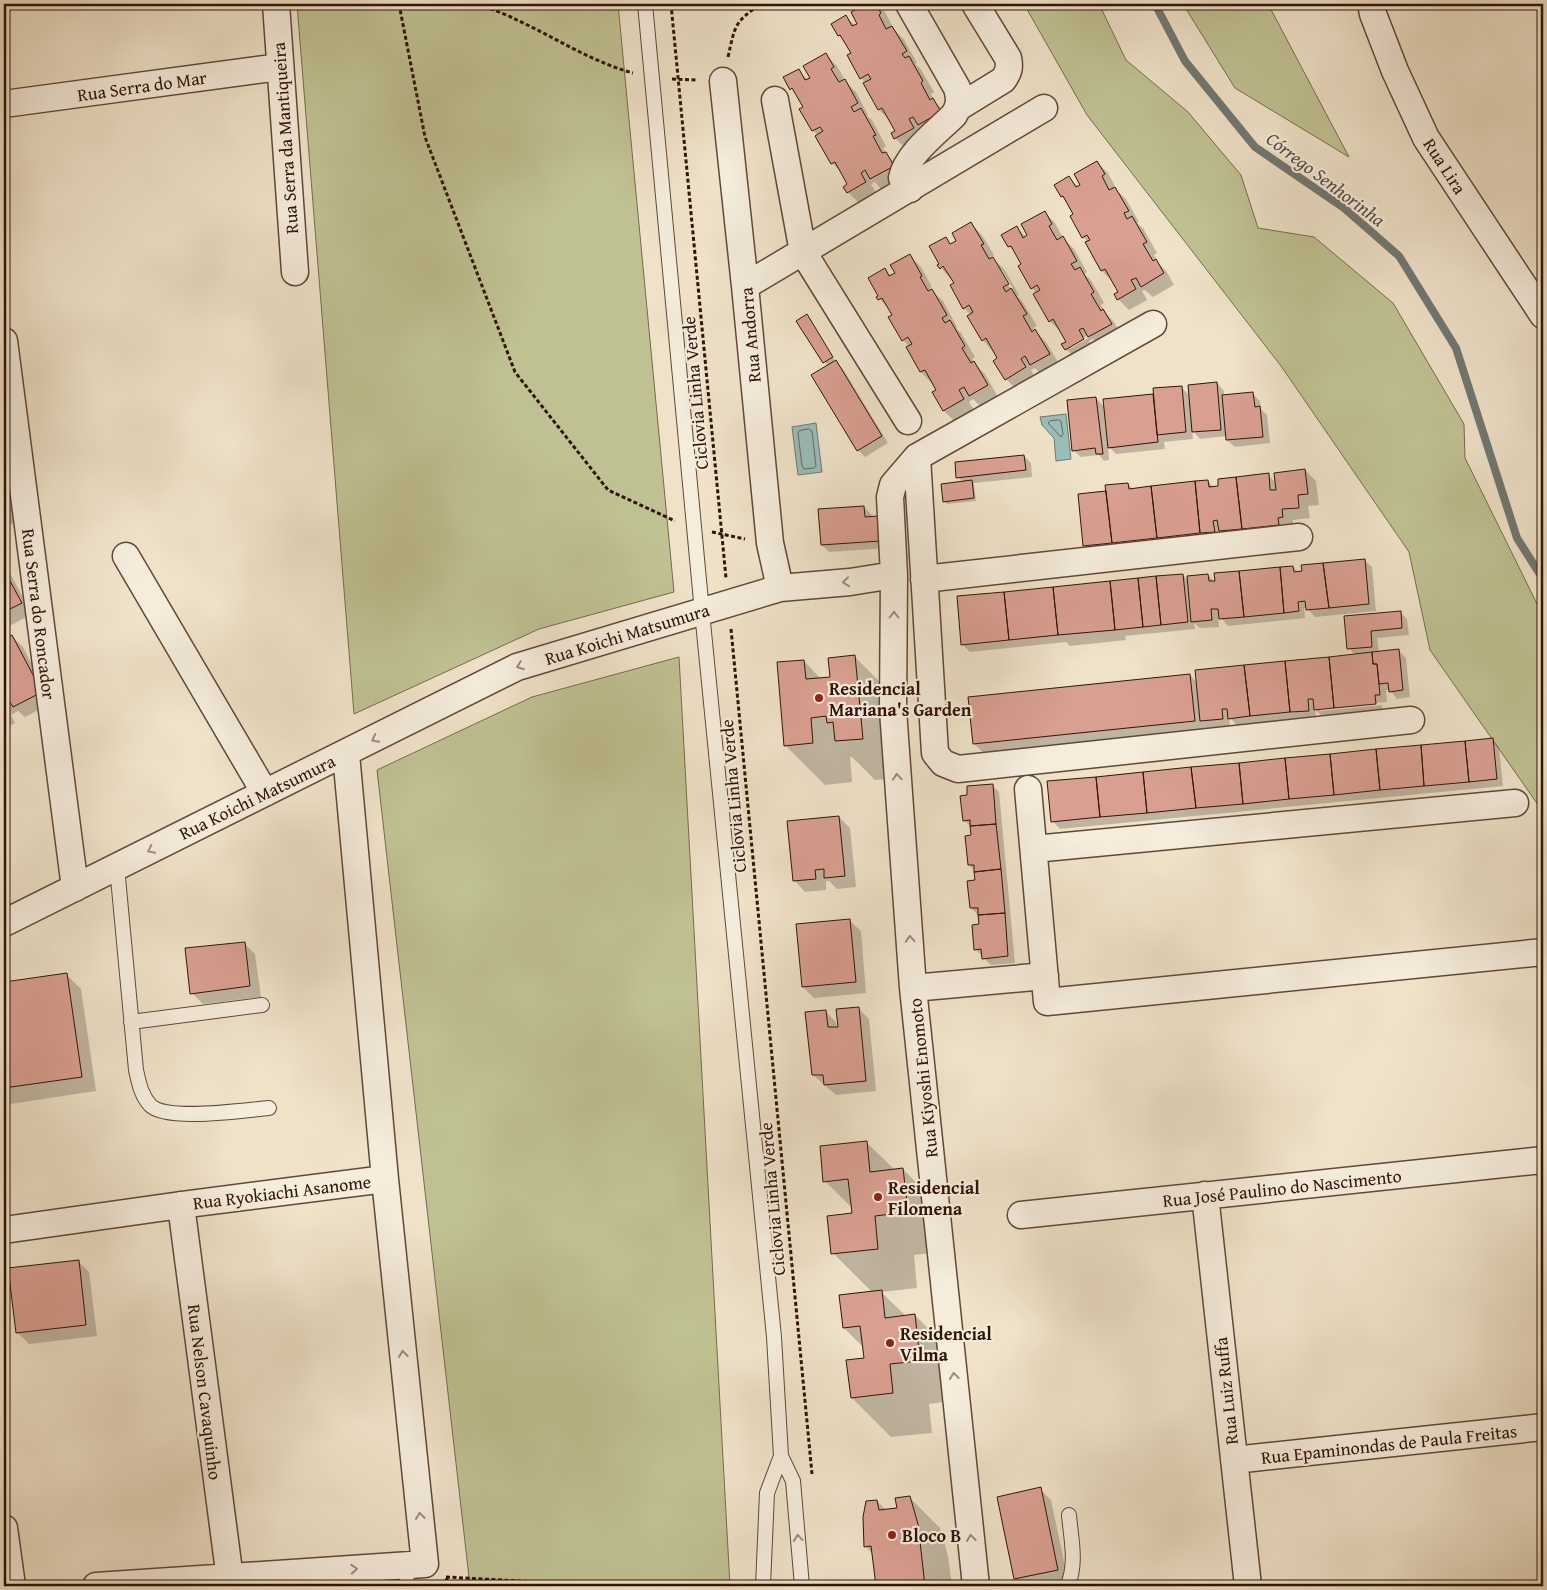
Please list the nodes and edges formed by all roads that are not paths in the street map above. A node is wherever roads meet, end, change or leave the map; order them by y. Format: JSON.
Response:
{"nodes":[{"id":1,"x":276,"y":4,"type":"edge"},
{"id":2,"x":645,"y":4,"type":"edge"},
{"id":3,"x":909,"y":4,"type":"edge"},
{"id":4,"x":975,"y":4,"type":"edge"},
{"id":5,"x":1371,"y":4,"type":"edge"},
{"id":6,"x":280,"y":67,"type":"junction"},
{"id":7,"x":723,"y":80,"type":"road end"},
{"id":8,"x":775,"y":100,"type":"dead end"},
{"id":9,"x":4,"y":104,"type":"edge"},
{"id":10,"x":959,"y":107,"type":"junction"},
{"id":11,"x":1044,"y":108,"type":"dead end"},
{"id":12,"x":910,"y":189,"type":"junction"},
{"id":13,"x":803,"y":252,"type":"junction"},
{"id":14,"x":294,"y":272,"type":"dead end"},
{"id":15,"x":745,"y":286,"type":"junction"},
{"id":16,"x":1543,"y":316,"type":"edge"},
{"id":17,"x":1153,"y":324,"type":"dead end"},
{"id":18,"x":4,"y":341,"type":"edge"},
{"id":19,"x":908,"y":421,"type":"dead end"},
{"id":20,"x":917,"y":457,"type":"junction"},
{"id":21,"x":1299,"y":537,"type":"dead end"},
{"id":22,"x":126,"y":556,"type":"dead end"},
{"id":23,"x":894,"y":575,"type":"junction"},
{"id":24,"x":924,"y":579,"type":"junction"},
{"id":25,"x":780,"y":588,"type":"junction"},
{"id":26,"x":702,"y":612,"type":"junction"},
{"id":27,"x":1411,"y":720,"type":"dead end"},
{"id":28,"x":346,"y":754,"type":"junction"},
{"id":29,"x":1028,"y":789,"type":"dead end"},
{"id":30,"x":265,"y":793,"type":"junction"},
{"id":31,"x":1515,"y":802,"type":"dead end"},
{"id":32,"x":1034,"y":849,"type":"junction"},
{"id":33,"x":117,"y":867,"type":"junction"},
{"id":34,"x":74,"y":888,"type":"junction"},
{"id":35,"x":4,"y":923,"type":"edge"},
{"id":36,"x":1543,"y":952,"type":"edge"},
{"id":37,"x":1045,"y":976,"type":"junction"},
{"id":38,"x":913,"y":988,"type":"junction"},
{"id":39,"x":262,"y":1005,"type":"dead end"},
{"id":40,"x":132,"y":1022,"type":"junction"},
{"id":41,"x":269,"y":1108,"type":"dead end"},
{"id":42,"x":1543,"y":1160,"type":"edge"},
{"id":43,"x":385,"y":1179,"type":"junction"},
{"id":44,"x":1205,"y":1196,"type":"junction"},
{"id":45,"x":181,"y":1205,"type":"junction"},
{"id":46,"x":1020,"y":1215,"type":"dead end"},
{"id":47,"x":4,"y":1230,"type":"edge"},
{"id":48,"x":1543,"y":1427,"type":"edge"},
{"id":49,"x":781,"y":1456,"type":"junction"},
{"id":50,"x":1234,"y":1460,"type":"junction"},
{"id":51,"x":1069,"y":1515,"type":"dead end"},
{"id":52,"x":4,"y":1528,"type":"edge"},
{"id":53,"x":421,"y":1573,"type":"edge"},
{"id":54,"x":230,"y":1579,"type":"junction"},
{"id":55,"x":12,"y":1586,"type":"edge"},
{"id":56,"x":96,"y":1586,"type":"edge"},
{"id":57,"x":763,"y":1586,"type":"edge"},
{"id":58,"x":802,"y":1586,"type":"edge"},
{"id":59,"x":976,"y":1586,"type":"edge"},
{"id":60,"x":1065,"y":1586,"type":"edge"},
{"id":61,"x":1248,"y":1586,"type":"edge"}],
"edges":[{"from":1,"to":6,"type":"street","name":"Rua Serra da Mantiqueira"},
{"from":2,"to":26,"type":"lane"},
{"from":3,"to":10,"type":"street"},
{"from":4,"to":10,"type":"street"},
{"from":5,"to":16,"type":"street","name":"Rua Lira"},
{"from":6,"to":9,"type":"street","name":"Rua Serra do Mar"},
{"from":6,"to":14,"type":"street","name":"Rua Serra da Mantiqueira"},
{"from":7,"to":15,"type":"street","name":"Rua Andorra"},
{"from":8,"to":13,"type":"street"},
{"from":10,"to":12,"type":"street"},
{"from":11,"to":12,"type":"street"},
{"from":12,"to":13,"type":"street"},
{"from":13,"to":15,"type":"street"},
{"from":13,"to":19,"type":"street"},
{"from":15,"to":25,"type":"street","name":"Rua Andorra"},
{"from":17,"to":20,"type":"street"},
{"from":18,"to":34,"type":"street","name":"Rua Serra do Roncador"},
{"from":20,"to":23,"type":"street"},
{"from":20,"to":24,"type":"street"},
{"from":21,"to":24,"type":"street"},
{"from":22,"to":30,"type":"street"},
{"from":23,"to":25,"type":"street","name":"Rua Koichi Matsumura","one_way":true},
{"from":38,"to":23,"type":"street","one_way":true},
{"from":24,"to":27,"type":"street"},
{"from":25,"to":26,"type":"street","name":"Rua Koichi Matsumura"},
{"from":26,"to":28,"type":"street","name":"Rua Koichi Matsumura","one_way":true},
{"from":26,"to":49,"type":"lane"},
{"from":28,"to":30,"type":"street","name":"Rua Koichi Matsumura"},
{"from":28,"to":43,"type":"street"},
{"from":29,"to":32,"type":"street"},
{"from":30,"to":33,"type":"street","name":"Rua Koichi Matsumura","one_way":true},
{"from":31,"to":32,"type":"street"},
{"from":32,"to":37,"type":"street"},
{"from":33,"to":34,"type":"street","name":"Rua Koichi Matsumura"},
{"from":33,"to":40,"type":"lane"},
{"from":34,"to":35,"type":"street","name":"Rua Koichi Matsumura"},
{"from":36,"to":37,"type":"street"},
{"from":37,"to":38,"type":"street"},
{"from":59,"to":38,"type":"street","name":"Rua Kiyoshi Enomoto","one_way":true},
{"from":39,"to":40,"type":"lane"},
{"from":40,"to":41,"type":"lane"},
{"from":42,"to":44,"type":"street","name":"Rua José Paulino do Nascimento"},
{"from":43,"to":45,"type":"street","name":"Rua Ryokiachi Asanome"},
{"from":53,"to":43,"type":"street","name":"Rua Ryokiachi Asanome","one_way":true},
{"from":44,"to":46,"type":"street","name":"Rua José Paulino do Nascimento"},
{"from":44,"to":50,"type":"street","name":"Rua Luiz Ruffa"},
{"from":45,"to":47,"type":"street","name":"Rua Ryokiachi Asanome"},
{"from":45,"to":54,"type":"street","name":"Rua Nelson Cavaquinho"},
{"from":48,"to":50,"type":"street","name":"Rua Epaminondas de Paula Freitas"},
{"from":49,"to":57,"type":"lane"},
{"from":58,"to":49,"type":"lane","one_way":true},
{"from":50,"to":61,"type":"street","name":"Rua Luiz Ruffa"},
{"from":51,"to":60,"type":"lane"},
{"from":52,"to":55,"type":"street"},
{"from":54,"to":53,"type":"street","one_way":true},
{"from":54,"to":56,"type":"street"}]}
